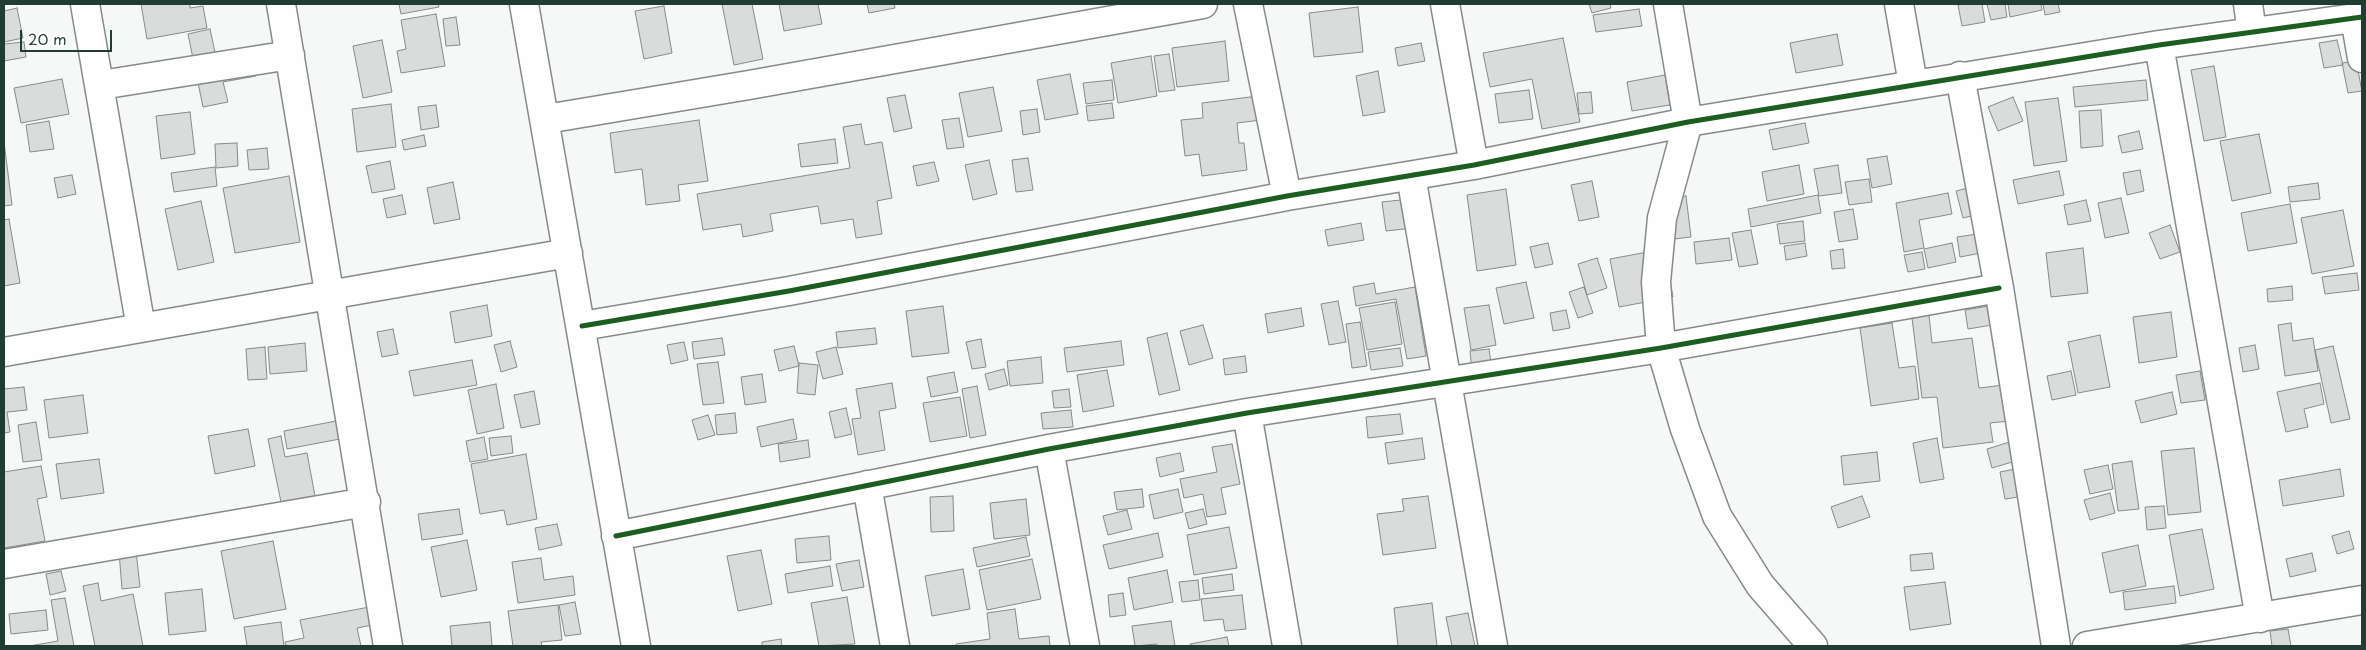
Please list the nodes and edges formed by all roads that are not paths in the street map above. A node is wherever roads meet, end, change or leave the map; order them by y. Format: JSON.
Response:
{"nodes":[{"id":1,"x":86,"y":4,"type":"edge"},
{"id":2,"x":281,"y":4,"type":"edge"},
{"id":3,"x":524,"y":4,"type":"edge"},
{"id":4,"x":1202,"y":4,"type":"edge"},
{"id":5,"x":1248,"y":4,"type":"edge"},
{"id":6,"x":1445,"y":4,"type":"edge"},
{"id":7,"x":1668,"y":4,"type":"edge"},
{"id":8,"x":1899,"y":4,"type":"edge"},
{"id":9,"x":2248,"y":4,"type":"edge"},
{"id":10,"x":2359,"y":17,"type":"edge"},
{"id":11,"x":2252,"y":32,"type":"junction"},
{"id":12,"x":2159,"y":45,"type":"junction"},
{"id":13,"x":290,"y":55,"type":"junction"},
{"id":14,"x":2362,"y":58,"type":"edge"},
{"id":15,"x":1960,"y":76,"type":"junction"},
{"id":16,"x":1913,"y":84,"type":"junction"},
{"id":17,"x":101,"y":85,"type":"junction"},
{"id":18,"x":546,"y":119,"type":"junction"},
{"id":19,"x":1688,"y":122,"type":"junction"},
{"id":20,"x":1474,"y":165,"type":"junction"},
{"id":21,"x":1411,"y":176,"type":"junction"},
{"id":22,"x":1287,"y":196,"type":"junction"},
{"id":23,"x":568,"y":253,"type":"junction"},
{"id":24,"x":1999,"y":288,"type":"junction"},
{"id":25,"x":330,"y":294,"type":"junction"},
{"id":26,"x":582,"y":326,"type":"junction"},
{"id":27,"x":142,"y":328,"type":"junction"},
{"id":28,"x":1661,"y":348,"type":"junction"},
{"id":29,"x":4,"y":352,"type":"edge"},
{"id":30,"x":1446,"y":382,"type":"junction"},
{"id":31,"x":1247,"y":413,"type":"junction"},
{"id":32,"x":1049,"y":450,"type":"junction"},
{"id":33,"x":867,"y":485,"type":"junction"},
{"id":34,"x":366,"y":502,"type":"junction"},
{"id":35,"x":616,"y":536,"type":"junction"},
{"id":36,"x":4,"y":564,"type":"edge"},
{"id":37,"x":2362,"y":600,"type":"edge"},
{"id":38,"x":2260,"y":618,"type":"junction"},
{"id":39,"x":388,"y":646,"type":"edge"},
{"id":40,"x":636,"y":646,"type":"edge"},
{"id":41,"x":895,"y":646,"type":"edge"},
{"id":42,"x":1085,"y":646,"type":"edge"},
{"id":43,"x":1287,"y":646,"type":"edge"},
{"id":44,"x":1493,"y":646,"type":"edge"},
{"id":45,"x":1813,"y":646,"type":"edge"},
{"id":46,"x":2056,"y":646,"type":"edge"},
{"id":47,"x":2087,"y":646,"type":"edge"}],
"edges":[{"from":1,"to":17,"type":"street"},
{"from":2,"to":13,"type":"street"},
{"from":3,"to":18,"type":"street"},
{"from":4,"to":18,"type":"street"},
{"from":5,"to":22,"type":"street"},
{"from":6,"to":20,"type":"street"},
{"from":7,"to":19,"type":"street"},
{"from":8,"to":16,"type":"street"},
{"from":9,"to":11,"type":"street"},
{"from":10,"to":11,"type":"street"},
{"from":10,"to":14,"type":"street"},
{"from":11,"to":12,"type":"street"},
{"from":12,"to":15,"type":"street"},
{"from":12,"to":38,"type":"street"},
{"from":13,"to":17,"type":"street"},
{"from":13,"to":25,"type":"street"},
{"from":15,"to":16,"type":"street"},
{"from":15,"to":24,"type":"street"},
{"from":16,"to":19,"type":"street"},
{"from":17,"to":27,"type":"street"},
{"from":18,"to":23,"type":"street"},
{"from":19,"to":20,"type":"street"},
{"from":19,"to":28,"type":"street"},
{"from":20,"to":21,"type":"street"},
{"from":21,"to":22,"type":"street"},
{"from":21,"to":30,"type":"street"},
{"from":22,"to":26,"type":"street"},
{"from":23,"to":25,"type":"street"},
{"from":23,"to":26,"type":"street"},
{"from":24,"to":28,"type":"street"},
{"from":24,"to":46,"type":"street"},
{"from":25,"to":27,"type":"street"},
{"from":25,"to":34,"type":"street"},
{"from":26,"to":35,"type":"street"},
{"from":27,"to":29,"type":"street"},
{"from":28,"to":30,"type":"street"},
{"from":28,"to":45,"type":"street"},
{"from":30,"to":31,"type":"street"},
{"from":30,"to":44,"type":"street"},
{"from":31,"to":32,"type":"street"},
{"from":31,"to":43,"type":"street"},
{"from":32,"to":33,"type":"street"},
{"from":32,"to":42,"type":"street"},
{"from":33,"to":35,"type":"street"},
{"from":33,"to":41,"type":"street"},
{"from":34,"to":36,"type":"street"},
{"from":34,"to":39,"type":"street"},
{"from":35,"to":40,"type":"street"},
{"from":37,"to":38,"type":"street"},
{"from":38,"to":47,"type":"street"}]}
